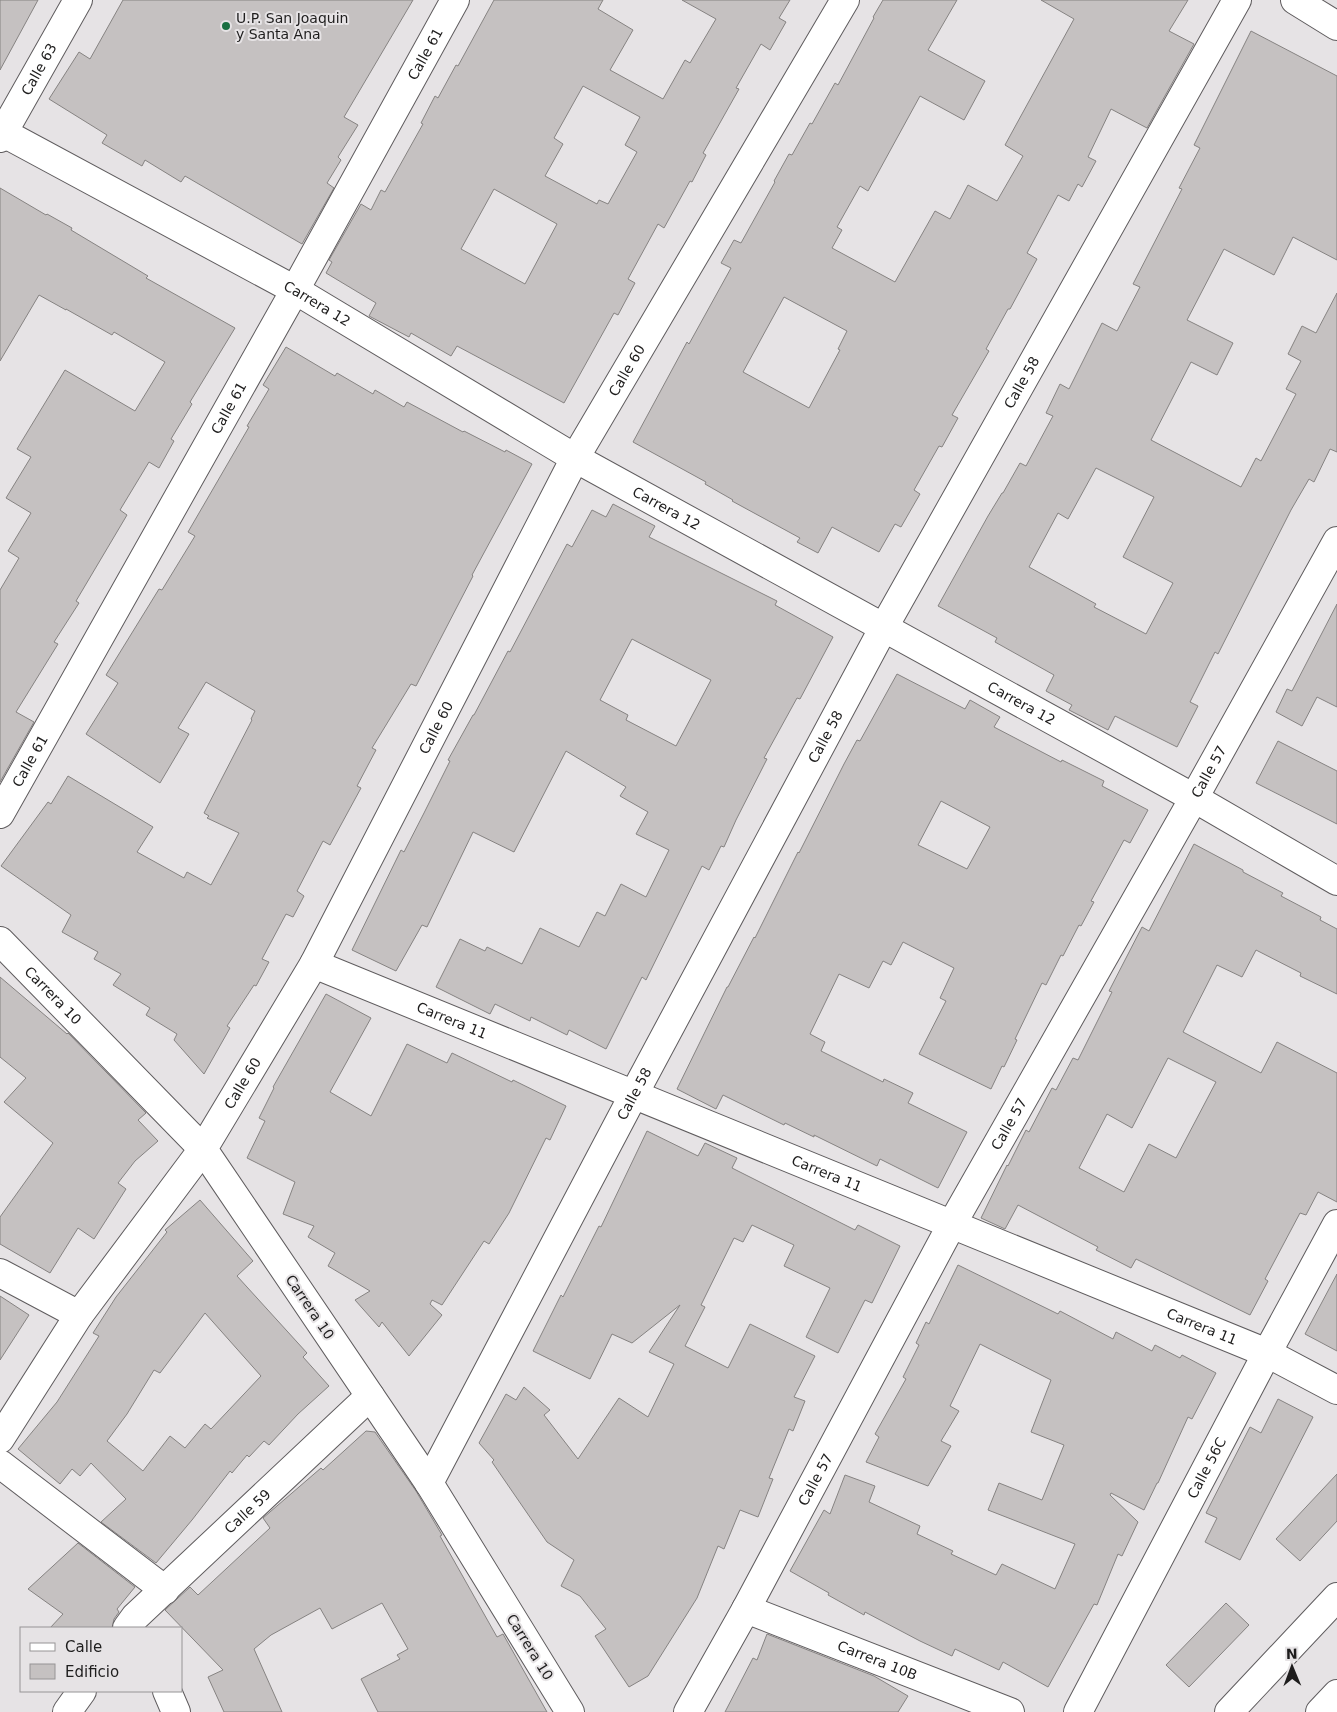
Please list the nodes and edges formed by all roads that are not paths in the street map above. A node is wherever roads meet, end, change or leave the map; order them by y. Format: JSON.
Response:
{"nodes":[{"id":1,"x":78,"y":0,"type":"edge"},
{"id":2,"x":455,"y":0,"type":"edge"},
{"id":3,"x":845,"y":0,"type":"edge"},
{"id":4,"x":1237,"y":0,"type":"edge"},
{"id":5,"x":1295,"y":0,"type":"edge"},
{"id":6,"x":1337,"y":26,"type":"edge"},
{"id":7,"x":1,"y":134,"type":"edge"},
{"id":8,"x":295,"y":290,"type":"junction"},
{"id":9,"x":575,"y":458,"type":"junction"},
{"id":10,"x":1337,"y":541,"type":"edge"},
{"id":11,"x":884,"y":628,"type":"junction"},
{"id":12,"x":1194,"y":798,"type":"junction"},
{"id":13,"x":0,"y":814,"type":"edge"},
{"id":14,"x":1337,"y":881,"type":"edge"},
{"id":15,"x":0,"y":941,"type":"edge"},
{"id":16,"x":314,"y":964,"type":"junction"},
{"id":17,"x":634,"y":1094,"type":"junction"},
{"id":18,"x":203,"y":1149,"type":"junction"},
{"id":19,"x":952,"y":1224,"type":"junction"},
{"id":20,"x":1337,"y":1224,"type":"edge"},
{"id":21,"x":0,"y":1273,"type":"edge"},
{"id":22,"x":79,"y":1315,"type":"junction"},
{"id":23,"x":1267,"y":1353,"type":"junction"},
{"id":24,"x":1337,"y":1390,"type":"edge"},
{"id":25,"x":370,"y":1396,"type":"junction"},
{"id":26,"x":0,"y":1439,"type":"edge"},
{"id":27,"x":0,"y":1464,"type":"edge"},
{"id":28,"x":429,"y":1483,"type":"junction"},
{"id":29,"x":165,"y":1590,"type":"junction"},
{"id":30,"x":1337,"y":1597,"type":"edge"},
{"id":31,"x":746,"y":1609,"type":"junction"},
{"id":32,"x":134,"y":1625,"type":"edge"},
{"id":33,"x":81,"y":1692,"type":"edge"},
{"id":34,"x":167,"y":1692,"type":"edge"},
{"id":35,"x":1337,"y":1694,"type":"edge"},
{"id":36,"x":67,"y":1712,"type":"edge"},
{"id":37,"x":176,"y":1712,"type":"edge"},
{"id":38,"x":570,"y":1712,"type":"edge"},
{"id":39,"x":688,"y":1712,"type":"edge"},
{"id":40,"x":1010,"y":1712,"type":"edge"},
{"id":41,"x":1078,"y":1712,"type":"edge"},
{"id":42,"x":1229,"y":1712,"type":"edge"},
{"id":43,"x":1320,"y":1712,"type":"edge"}],
"edges":[{"from":1,"to":7,"type":"street","name":"Calle 63"},
{"from":2,"to":8,"type":"street","name":"Calle 61"},
{"from":3,"to":9,"type":"street","name":"Calle 60"},
{"from":4,"to":11,"type":"street","name":"Calle 58"},
{"from":5,"to":6,"type":"street"},
{"from":7,"to":8,"type":"street","name":"Carrera 12"},
{"from":8,"to":9,"type":"street","name":"Carrera 12"},
{"from":8,"to":13,"type":"street","name":"Calle 61"},
{"from":9,"to":11,"type":"street","name":"Carrera 12"},
{"from":9,"to":16,"type":"street","name":"Calle 60"},
{"from":10,"to":12,"type":"street","name":"Calle 57"},
{"from":11,"to":12,"type":"street","name":"Carrera 12"},
{"from":11,"to":17,"type":"street","name":"Calle 58"},
{"from":12,"to":14,"type":"street","name":"Carrera 12"},
{"from":12,"to":19,"type":"street","name":"Calle 57"},
{"from":15,"to":18,"type":"street","name":"Carrera 10"},
{"from":16,"to":17,"type":"street","name":"Carrera 11"},
{"from":16,"to":18,"type":"street","name":"Calle 60"},
{"from":17,"to":19,"type":"street","name":"Carrera 11"},
{"from":17,"to":28,"type":"street","name":"Calle 58"},
{"from":18,"to":22,"type":"street","name":"Calle 60"},
{"from":18,"to":25,"type":"street","name":"Carrera 10"},
{"from":19,"to":23,"type":"street","name":"Carrera 11"},
{"from":19,"to":31,"type":"street","name":"Calle 57"},
{"from":20,"to":23,"type":"street","name":"Calle 56C"},
{"from":21,"to":22,"type":"street"},
{"from":22,"to":26,"type":"street","name":"Calle 60"},
{"from":23,"to":24,"type":"street","name":"Carrera 11"},
{"from":23,"to":41,"type":"street","name":"Calle 56C"},
{"from":25,"to":28,"type":"street","name":"Carrera 10"},
{"from":25,"to":29,"type":"street","name":"Calle 59"},
{"from":27,"to":29,"type":"street"},
{"from":28,"to":38,"type":"street","name":"Carrera 10"},
{"from":29,"to":32,"type":"street","name":"Calle 59"},
{"from":30,"to":42,"type":"street"},
{"from":31,"to":39,"type":"street","name":"Calle 57"},
{"from":31,"to":40,"type":"street","name":"Carrera 10B"},
{"from":33,"to":36,"type":"street"},
{"from":34,"to":37,"type":"street"},
{"from":35,"to":43,"type":"street"}]}
